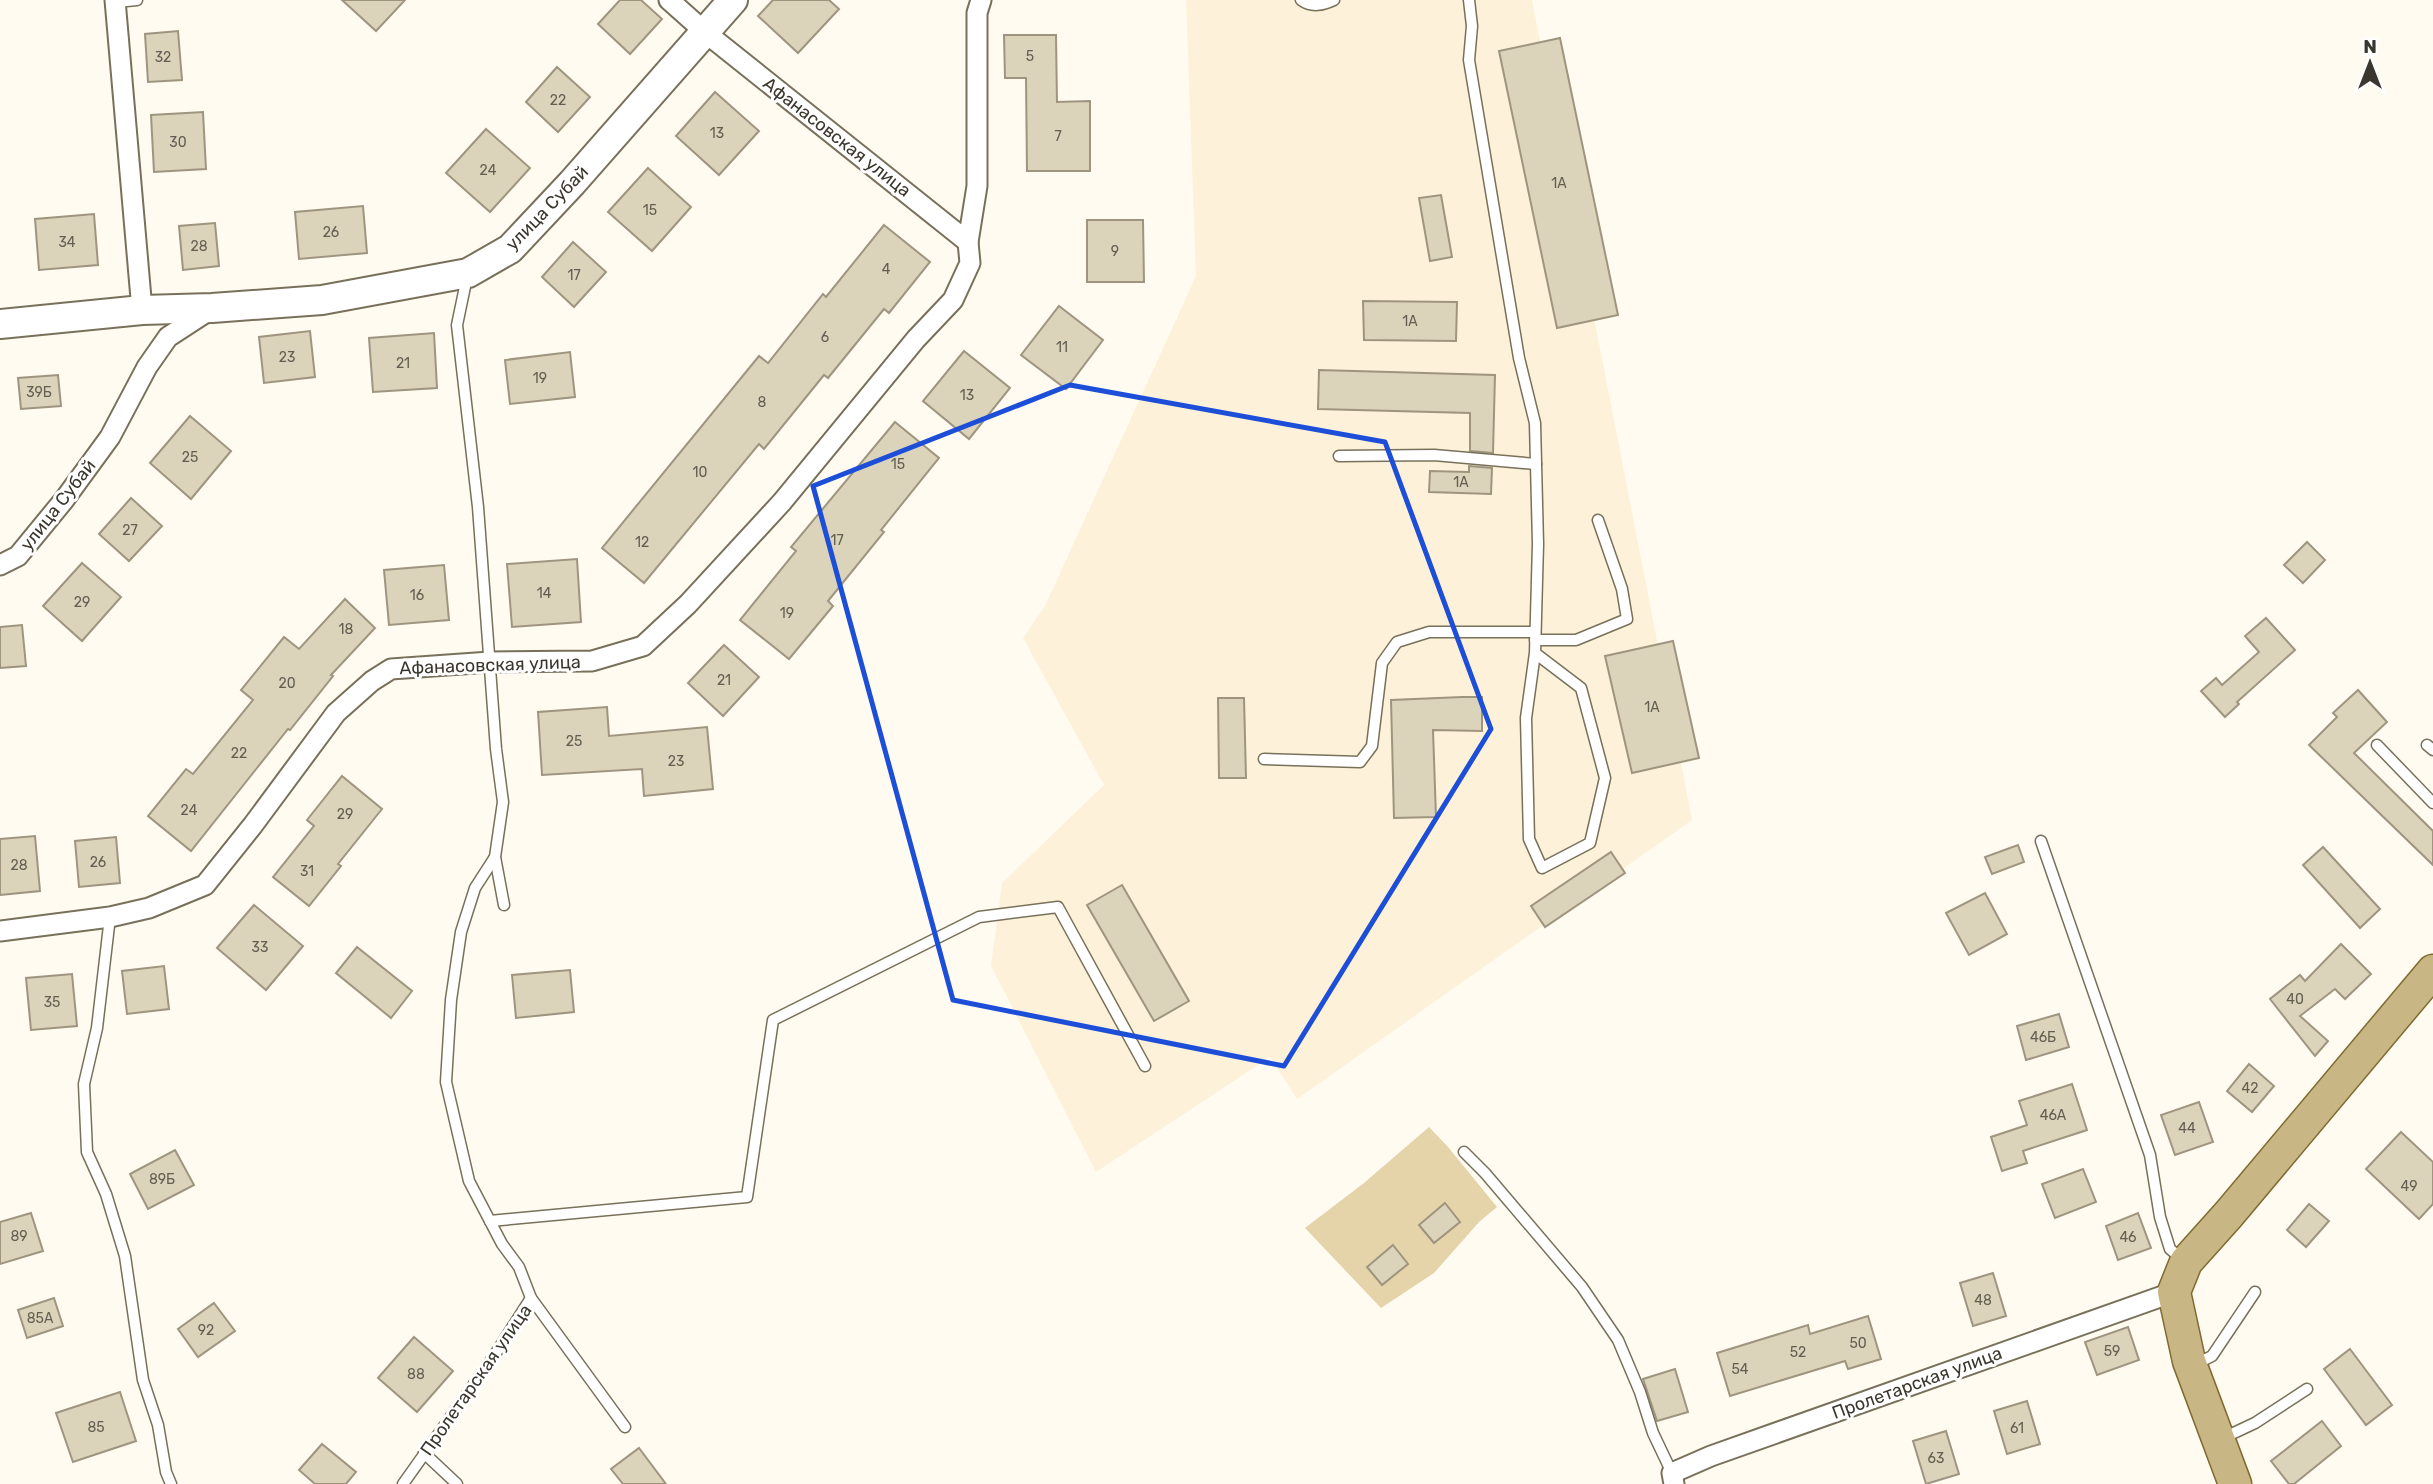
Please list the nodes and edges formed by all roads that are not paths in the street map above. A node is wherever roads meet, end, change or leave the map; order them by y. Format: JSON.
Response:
{"nodes":[{"id":1,"x":137,"y":0,"type":"edge"},
{"id":2,"x":669,"y":0,"type":"edge"},
{"id":3,"x":733,"y":0,"type":"edge"},
{"id":4,"x":981,"y":0,"type":"edge"},
{"id":5,"x":1301,"y":0,"type":"edge"},
{"id":6,"x":1334,"y":0,"type":"edge"},
{"id":7,"x":1469,"y":0,"type":"edge"},
{"id":8,"x":115,"y":1,"type":"edge"},
{"id":9,"x":706,"y":33,"type":"junction"},
{"id":10,"x":968,"y":242,"type":"junction"},
{"id":11,"x":468,"y":273,"type":"junction"},
{"id":12,"x":212,"y":308,"type":"junction"},
{"id":13,"x":142,"y":310,"type":"junction"},
{"id":14,"x":0,"y":324,"type":"edge"},
{"id":15,"x":1339,"y":456,"type":"dead end"},
{"id":16,"x":1536,"y":464,"type":"junction"},
{"id":17,"x":1598,"y":520,"type":"dead end"},
{"id":18,"x":0,"y":565,"type":"edge"},
{"id":19,"x":1535,"y":636,"type":"junction"},
{"id":20,"x":1535,"y":653,"type":"junction"},
{"id":21,"x":490,"y":662,"type":"junction"},
{"id":22,"x":2376,"y":745,"type":"dead end"},
{"id":23,"x":1264,"y":759,"type":"dead end"},
{"id":24,"x":2433,"y":803,"type":"edge"},
{"id":25,"x":2041,"y":841,"type":"dead end"},
{"id":26,"x":495,"y":857,"type":"junction"},
{"id":27,"x":504,"y":905,"type":"dead end"},
{"id":28,"x":110,"y":917,"type":"junction"},
{"id":29,"x":0,"y":931,"type":"edge"},
{"id":30,"x":2433,"y":971,"type":"edge"},
{"id":31,"x":1145,"y":1066,"type":"dead end"},
{"id":32,"x":1464,"y":1152,"type":"dead end"},
{"id":33,"x":490,"y":1221,"type":"junction"},
{"id":34,"x":2186,"y":1262,"type":"junction"},
{"id":35,"x":2174,"y":1292,"type":"junction"},
{"id":36,"x":2255,"y":1292,"type":"dead end"},
{"id":37,"x":531,"y":1298,"type":"junction"},
{"id":38,"x":2191,"y":1367,"type":"junction"},
{"id":39,"x":2307,"y":1389,"type":"dead end"},
{"id":40,"x":625,"y":1427,"type":"dead end"},
{"id":41,"x":2219,"y":1440,"type":"junction"},
{"id":42,"x":424,"y":1453,"type":"junction"},
{"id":43,"x":1673,"y":1478,"type":"edge"},
{"id":44,"x":171,"y":1484,"type":"edge"},
{"id":45,"x":402,"y":1484,"type":"edge"},
{"id":46,"x":457,"y":1484,"type":"edge"},
{"id":47,"x":2235,"y":1484,"type":"edge"}],
"edges":[{"from":1,"to":8,"type":"lane"},
{"from":2,"to":9,"type":"street"},
{"from":3,"to":9,"type":"street","name":"улица Субай"},
{"from":4,"to":10,"type":"street","name":"Афанасовская улица"},
{"from":5,"to":6,"type":"lane"},
{"from":7,"to":16,"type":"lane"},
{"from":8,"to":13,"type":"street"},
{"from":9,"to":10,"type":"street","name":"Афанасовская улица"},
{"from":9,"to":11,"type":"street","name":"улица Субай"},
{"from":10,"to":21,"type":"street","name":"Афанасовская улица"},
{"from":11,"to":12,"type":"street","name":"улица Субай"},
{"from":11,"to":21,"type":"lane"},
{"from":12,"to":13,"type":"street","name":"улица Субай"},
{"from":12,"to":18,"type":"street","name":"улица Субай"},
{"from":13,"to":14,"type":"street","name":"улица Субай"},
{"from":15,"to":16,"type":"lane"},
{"from":16,"to":19,"type":"lane"},
{"from":17,"to":19,"type":"lane"},
{"from":19,"to":20,"type":"lane"},
{"from":19,"to":23,"type":"lane"},
{"from":20,"to":20,"type":"lane"},
{"from":21,"to":26,"type":"lane"},
{"from":21,"to":28,"type":"street","name":"Афанасовская улица"},
{"from":22,"to":24,"type":"lane"},
{"from":25,"to":34,"type":"lane"},
{"from":26,"to":27,"type":"lane"},
{"from":26,"to":33,"type":"lane"},
{"from":28,"to":29,"type":"street","name":"Афанасовская улица"},
{"from":28,"to":44,"type":"lane"},
{"from":30,"to":34,"type":"main road"},
{"from":31,"to":33,"type":"lane"},
{"from":32,"to":43,"type":"lane"},
{"from":33,"to":37,"type":"lane"},
{"from":34,"to":35,"type":"main road"},
{"from":35,"to":38,"type":"main road"},
{"from":35,"to":43,"type":"street","name":"Пролетарская улица"},
{"from":36,"to":38,"type":"lane"},
{"from":37,"to":40,"type":"lane","name":"Пролетарская улица"},
{"from":37,"to":42,"type":"lane","name":"Пролетарская улица"},
{"from":38,"to":41,"type":"main road"},
{"from":39,"to":41,"type":"lane"},
{"from":41,"to":47,"type":"main road"},
{"from":42,"to":45,"type":"lane","name":"Пролетарская улица"},
{"from":42,"to":46,"type":"lane"}]}
